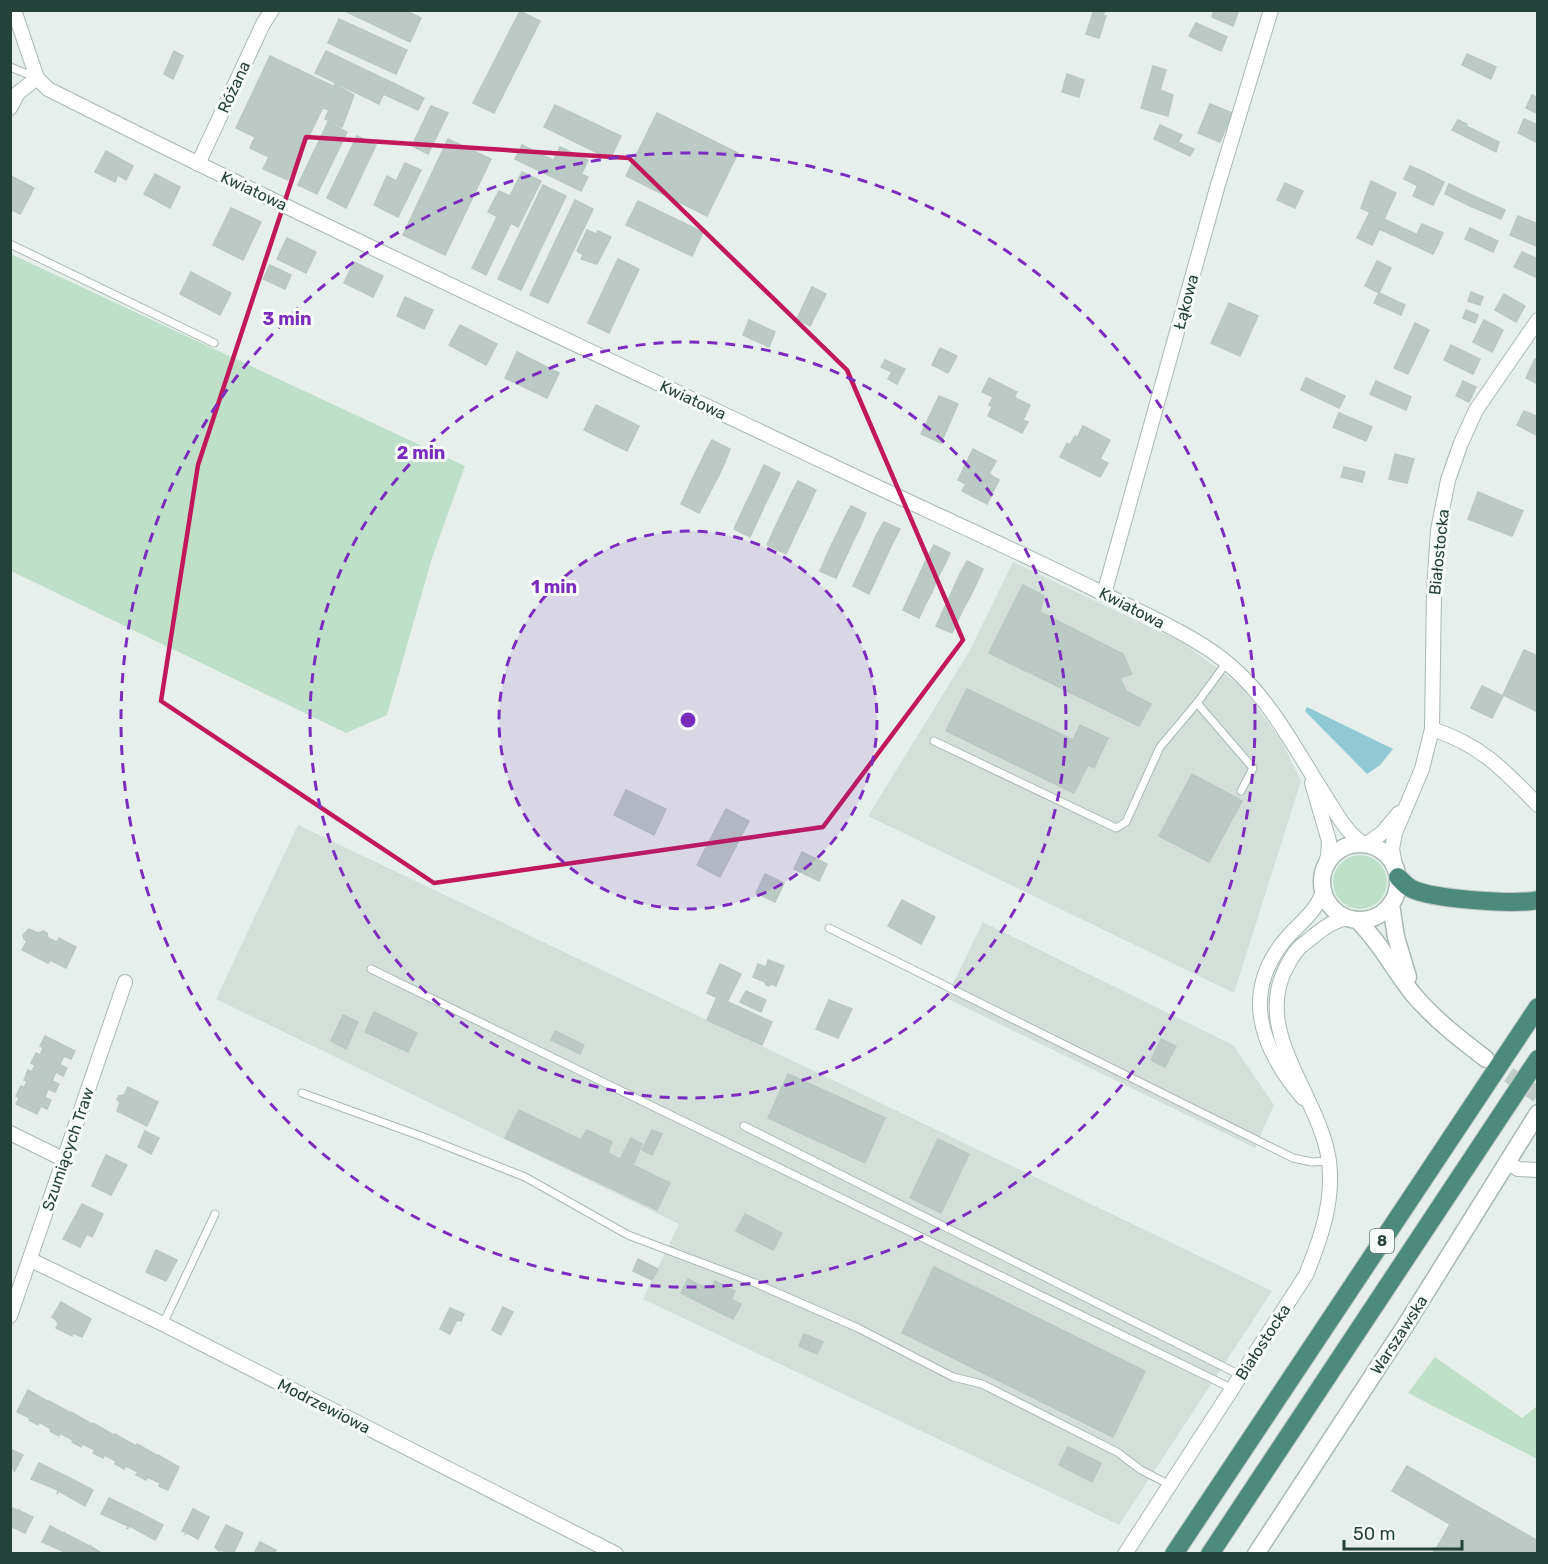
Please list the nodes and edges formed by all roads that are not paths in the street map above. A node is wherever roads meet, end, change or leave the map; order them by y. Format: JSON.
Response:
{"nodes":[{"id":1,"x":14,"y":10,"type":"edge"},
{"id":2,"x":272,"y":10,"type":"edge"},
{"id":3,"x":1271,"y":10,"type":"edge"},
{"id":4,"x":10,"y":67,"type":"edge"},
{"id":5,"x":37,"y":78,"type":"junction"},
{"id":6,"x":10,"y":108,"type":"edge"},
{"id":7,"x":198,"y":164,"type":"junction"},
{"id":8,"x":10,"y":244,"type":"edge"},
{"id":9,"x":1538,"y":320,"type":"edge"},
{"id":10,"x":214,"y":343,"type":"dead end"},
{"id":11,"x":1104,"y":594,"type":"junction"},
{"id":12,"x":1227,"y":662,"type":"junction"},
{"id":13,"x":1197,"y":703,"type":"junction"},
{"id":14,"x":1432,"y":729,"type":"junction"},
{"id":15,"x":934,"y":741,"type":"dead end"},
{"id":16,"x":1308,"y":770,"type":"junction"},
{"id":17,"x":1241,"y":791,"type":"dead end"},
{"id":18,"x":1407,"y":805,"type":"junction"},
{"id":19,"x":1538,"y":806,"type":"edge"},
{"id":20,"x":1364,"y":844,"type":"junction"},
{"id":21,"x":1323,"y":871,"type":"junction"},
{"id":22,"x":1397,"y":871,"type":"junction"},
{"id":23,"x":1323,"y":891,"type":"junction"},
{"id":24,"x":1538,"y":900,"type":"edge"},
{"id":25,"x":1391,"y":904,"type":"junction"},
{"id":26,"x":1352,"y":919,"type":"junction"},
{"id":27,"x":829,"y":928,"type":"dead end"},
{"id":28,"x":371,"y":969,"type":"dead end"},
{"id":29,"x":125,"y":982,"type":"dead end"},
{"id":30,"x":1412,"y":993,"type":"junction"},
{"id":31,"x":1538,"y":1007,"type":"edge"},
{"id":32,"x":1486,"y":1059,"type":"tunnel mouth"},
{"id":33,"x":1538,"y":1059,"type":"edge"},
{"id":34,"x":302,"y":1093,"type":"dead end"},
{"id":35,"x":1312,"y":1109,"type":"junction"},
{"id":36,"x":1538,"y":1113,"type":"edge"},
{"id":37,"x":744,"y":1126,"type":"dead end"},
{"id":38,"x":10,"y":1133,"type":"edge"},
{"id":39,"x":65,"y":1160,"type":"junction"},
{"id":40,"x":1329,"y":1161,"type":"junction"},
{"id":41,"x":1506,"y":1162,"type":"junction"},
{"id":42,"x":1538,"y":1170,"type":"edge"},
{"id":43,"x":215,"y":1214,"type":"dead end"},
{"id":44,"x":30,"y":1260,"type":"junction"},
{"id":45,"x":10,"y":1316,"type":"edge"},
{"id":46,"x":163,"y":1324,"type":"junction"},
{"id":47,"x":1242,"y":1376,"type":"junction"},
{"id":48,"x":1233,"y":1389,"type":"junction"},
{"id":49,"x":1170,"y":1485,"type":"junction"},
{"id":50,"x":616,"y":1554,"type":"edge"},
{"id":51,"x":1125,"y":1554,"type":"edge"},
{"id":52,"x":1174,"y":1554,"type":"edge"},
{"id":53,"x":1210,"y":1554,"type":"edge"},
{"id":54,"x":1256,"y":1554,"type":"edge"}],
"edges":[{"from":1,"to":5,"type":"street"},
{"from":2,"to":7,"type":"street","name":"Różana"},
{"from":3,"to":11,"type":"street","name":"Łąkowa"},
{"from":4,"to":5,"type":"lane"},
{"from":5,"to":6,"type":"street"},
{"from":5,"to":7,"type":"street","name":"Kwiatowa"},
{"from":7,"to":11,"type":"street","name":"Kwiatowa"},
{"from":8,"to":10,"type":"lane"},
{"from":9,"to":14,"type":"street","name":"Białostocka"},
{"from":11,"to":12,"type":"street","name":"Kwiatowa"},
{"from":12,"to":13,"type":"lane"},
{"from":12,"to":16,"type":"street","name":"Kwiatowa"},
{"from":13,"to":15,"type":"lane"},
{"from":13,"to":17,"type":"lane"},
{"from":14,"to":18,"type":"street","name":"Białostocka"},
{"from":14,"to":19,"type":"street"},
{"from":16,"to":20,"type":"street","name":"Kwiatowa"},
{"from":16,"to":21,"type":"street","name":"Kwiatowa"},
{"from":18,"to":20,"type":"street","name":"Białostocka"},
{"from":18,"to":22,"type":"street","name":"Białostocka"},
{"from":20,"to":21,"type":"street"},
{"from":20,"to":22,"type":"street"},
{"from":21,"to":23,"type":"street"},
{"from":22,"to":24,"type":"highway"},
{"from":22,"to":25,"type":"street"},
{"from":23,"to":26,"type":"street"},
{"from":23,"to":35,"type":"street","name":"Białostocka"},
{"from":25,"to":26,"type":"street"},
{"from":25,"to":30,"type":"street"},
{"from":26,"to":30,"type":"street"},
{"from":26,"to":35,"type":"street","name":"Białostocka"},
{"from":27,"to":40,"type":"lane"},
{"from":28,"to":48,"type":"lane"},
{"from":29,"to":39,"type":"street","name":"Szumiących Traw"},
{"from":30,"to":32,"type":"street"},
{"from":31,"to":52,"type":"highway","number":"8"},
{"from":33,"to":53,"type":"highway","number":"8"},
{"from":34,"to":49,"type":"lane"},
{"from":35,"to":40,"type":"street","name":"Białostocka"},
{"from":36,"to":41,"type":"street","name":"Warszawska"},
{"from":37,"to":47,"type":"lane"},
{"from":38,"to":39,"type":"street"},
{"from":39,"to":44,"type":"street","name":"Szumiących Traw"},
{"from":40,"to":47,"type":"street","name":"Białostocka"},
{"from":41,"to":42,"type":"street"},
{"from":41,"to":54,"type":"street","name":"Warszawska"},
{"from":43,"to":46,"type":"lane"},
{"from":44,"to":45,"type":"street","name":"Szumiących Traw"},
{"from":44,"to":46,"type":"street","name":"Modrzewiowa"},
{"from":46,"to":50,"type":"street","name":"Modrzewiowa"},
{"from":47,"to":48,"type":"street","name":"Białostocka"},
{"from":48,"to":49,"type":"street","name":"Białostocka"},
{"from":49,"to":51,"type":"street","name":"Białostocka"}]}
